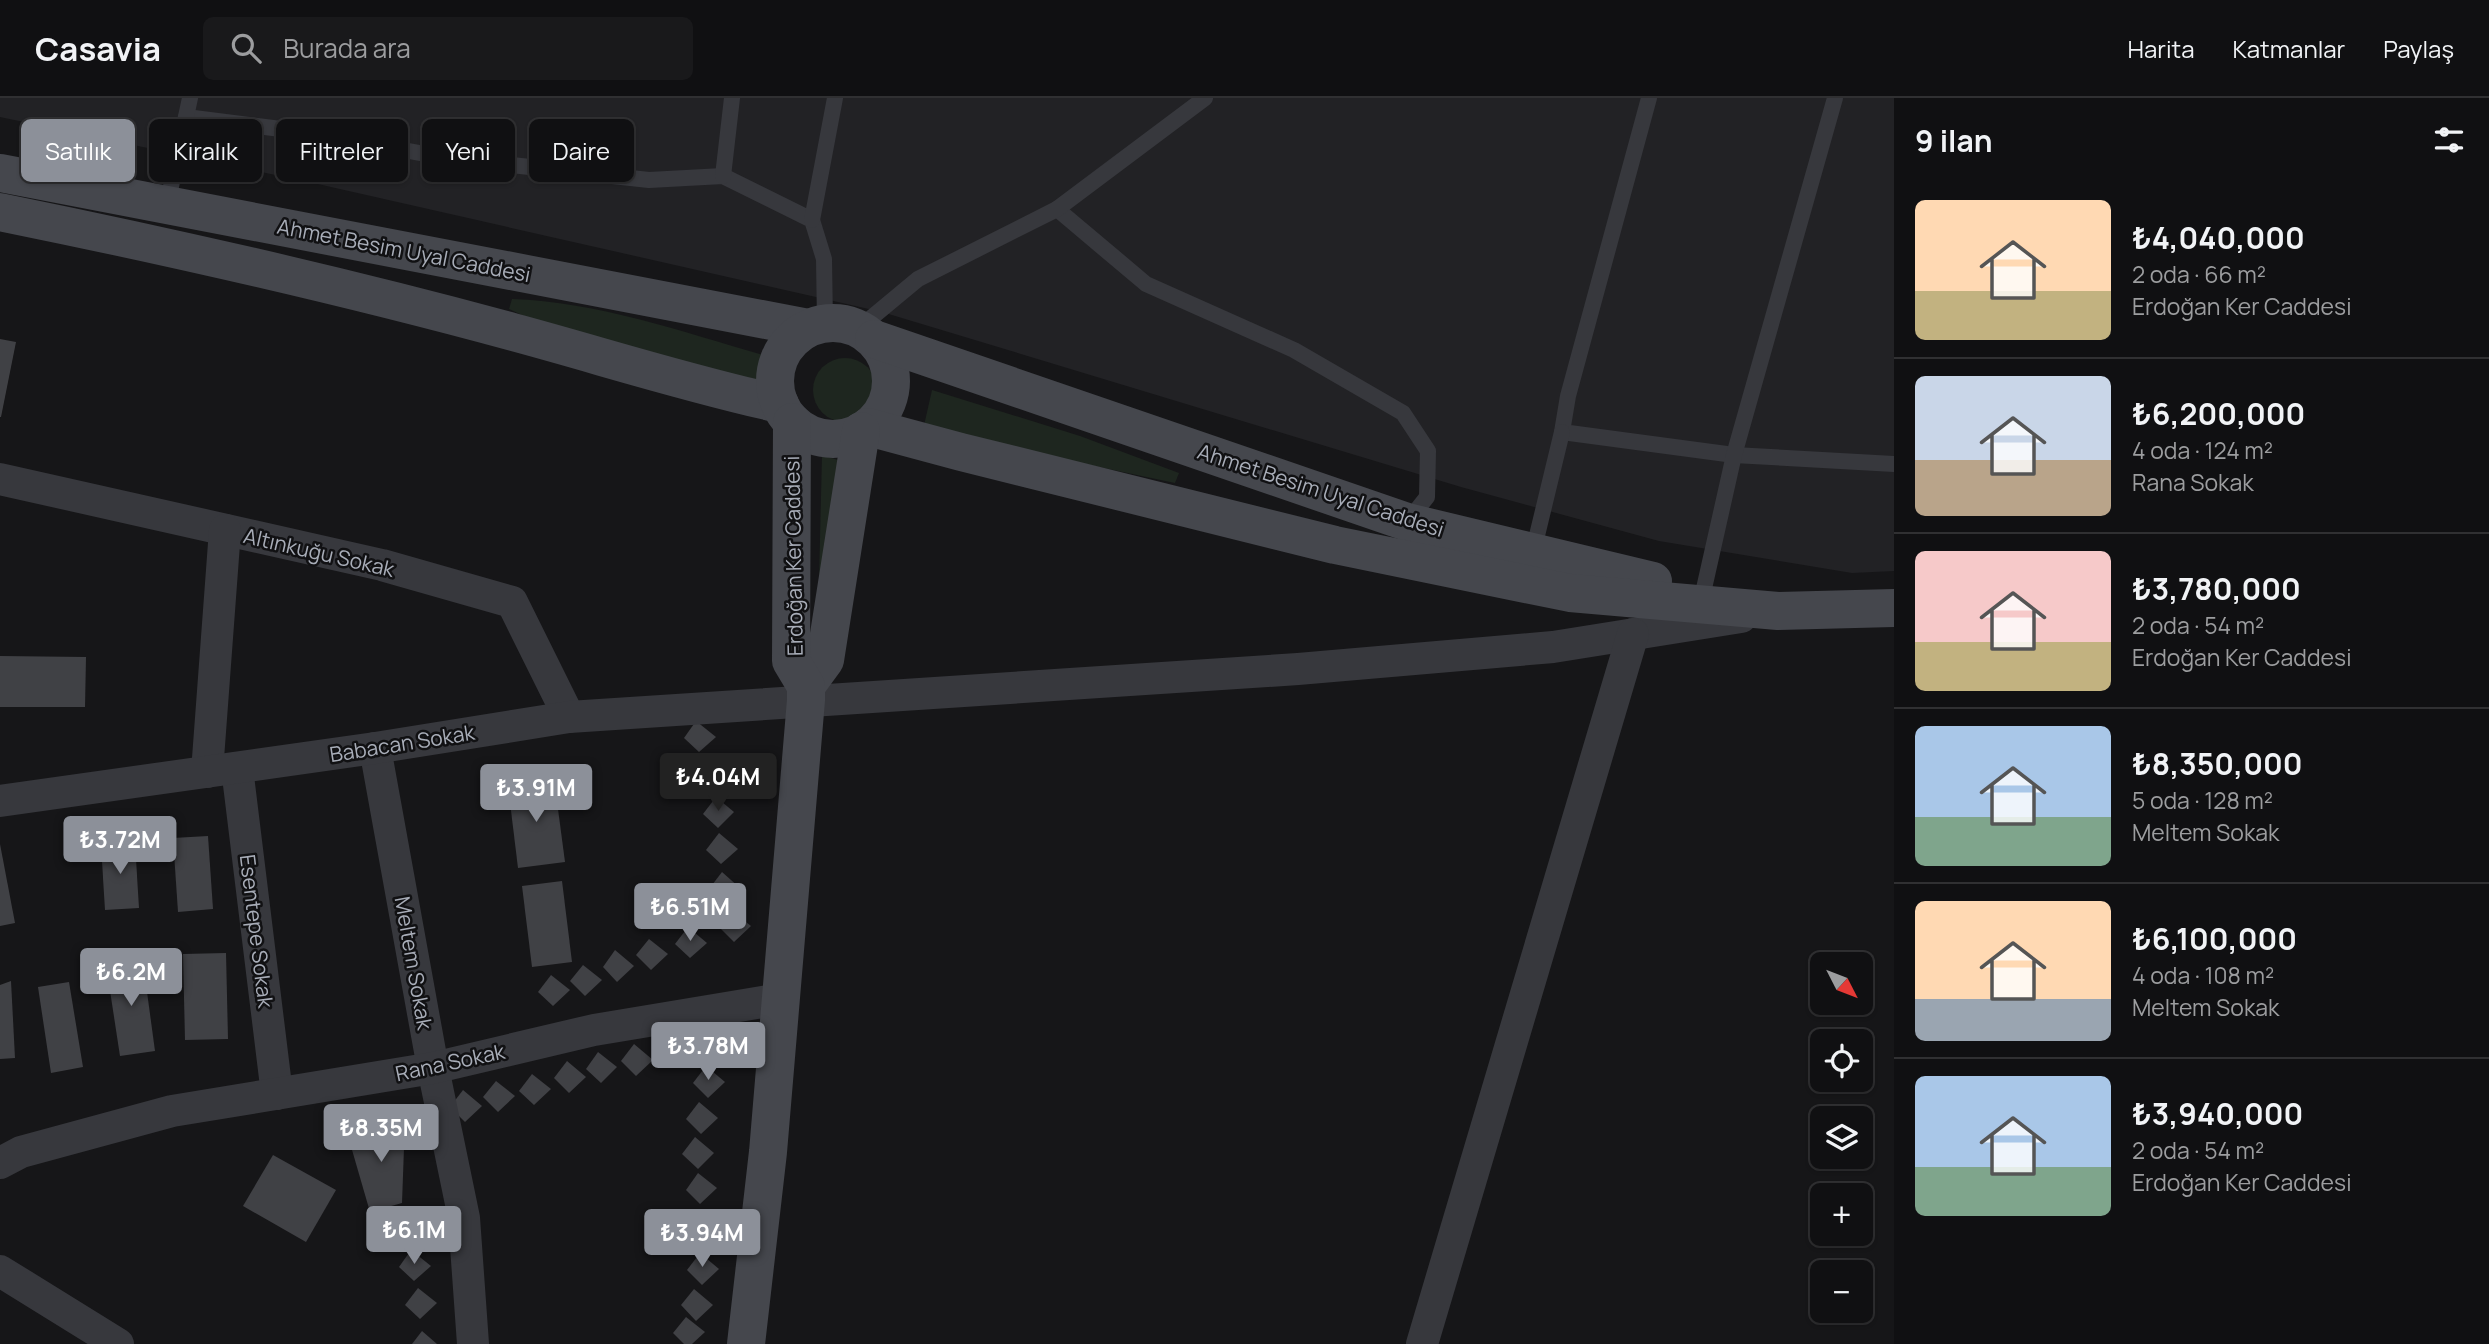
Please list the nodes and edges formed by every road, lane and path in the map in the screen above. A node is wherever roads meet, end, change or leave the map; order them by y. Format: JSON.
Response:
{"nodes":[{"id":1,"x":190,"y":98,"type":"edge"},
{"id":2,"x":732,"y":98,"type":"edge"},
{"id":3,"x":835,"y":98,"type":"edge"},
{"id":4,"x":1205,"y":98,"type":"edge"},
{"id":5,"x":1649,"y":98,"type":"edge"},
{"id":6,"x":1835,"y":98,"type":"edge"},
{"id":7,"x":186,"y":117,"type":"junction"},
{"id":8,"x":0,"y":173,"type":"edge"},
{"id":9,"x":723,"y":176,"type":"junction"},
{"id":10,"x":167,"y":205,"type":"junction"},
{"id":11,"x":1057,"y":209,"type":"junction"},
{"id":12,"x":0,"y":212,"type":"edge"},
{"id":13,"x":812,"y":220,"type":"junction"},
{"id":14,"x":842,"y":330,"type":"junction"},
{"id":15,"x":786,"y":413,"type":"junction"},
{"id":16,"x":864,"y":429,"type":"junction"},
{"id":17,"x":1562,"y":432,"type":"junction"},
{"id":18,"x":1734,"y":455,"type":"junction"},
{"id":19,"x":1894,"y":464,"type":"edge"},
{"id":20,"x":0,"y":479,"type":"edge"},
{"id":21,"x":1407,"y":522,"type":"junction"},
{"id":22,"x":225,"y":530,"type":"junction"},
{"id":23,"x":1533,"y":552,"type":"junction"},
{"id":24,"x":1703,"y":593,"type":"junction"},
{"id":25,"x":1894,"y":608,"type":"edge"},
{"id":26,"x":1778,"y":611,"type":"junction"},
{"id":27,"x":1633,"y":634,"type":"junction"},
{"id":28,"x":806,"y":693,"type":"junction"},
{"id":29,"x":569,"y":717,"type":"junction"},
{"id":30,"x":375,"y":748,"type":"junction"},
{"id":31,"x":222,"y":770,"type":"junction"},
{"id":32,"x":0,"y":801,"type":"edge"},
{"id":33,"x":780,"y":999,"type":"junction"},
{"id":34,"x":433,"y":1068,"type":"junction"},
{"id":35,"x":277,"y":1094,"type":"junction"},
{"id":36,"x":0,"y":1163,"type":"edge"},
{"id":37,"x":0,"y":1271,"type":"edge"},
{"id":38,"x":118,"y":1344,"type":"edge"},
{"id":39,"x":473,"y":1344,"type":"edge"},
{"id":40,"x":746,"y":1344,"type":"edge"},
{"id":41,"x":1422,"y":1344,"type":"edge"}],
"edges":[{"from":1,"to":7,"type":"lane"},
{"from":2,"to":9,"type":"lane"},
{"from":3,"to":13,"type":"lane"},
{"from":4,"to":11,"type":"lane"},
{"from":5,"to":17,"type":"lane"},
{"from":6,"to":18,"type":"lane"},
{"from":7,"to":9,"type":"lane"},
{"from":7,"to":10,"type":"lane"},
{"from":8,"to":10,"type":"main road","name":"Ahmet Besim Uyal Caddesi"},
{"from":9,"to":13,"type":"lane"},
{"from":10,"to":14,"type":"main road","name":"Ahmet Besim Uyal Caddesi"},
{"from":11,"to":14,"type":"lane"},
{"from":11,"to":21,"type":"lane"},
{"from":12,"to":15,"type":"main road"},
{"from":13,"to":14,"type":"lane"},
{"from":14,"to":15,"type":"main road"},
{"from":14,"to":16,"type":"main road"},
{"from":14,"to":21,"type":"main road","name":"Ahmet Besim Uyal Caddesi"},
{"from":15,"to":16,"type":"main road"},
{"from":15,"to":28,"type":"main road","name":"Erdoğan Ker Caddesi"},
{"from":16,"to":26,"type":"main road","name":"Ahmet Besim Uyal Caddesi"},
{"from":16,"to":28,"type":"main road","name":"Erdoğan Ker Caddesi"},
{"from":17,"to":18,"type":"lane"},
{"from":17,"to":23,"type":"lane"},
{"from":18,"to":19,"type":"lane"},
{"from":18,"to":24,"type":"lane"},
{"from":20,"to":22,"type":"street","name":"Altınkuğu Sokak"},
{"from":21,"to":23,"type":"main road","name":"Ahmet Besim Uyal Caddesi"},
{"from":22,"to":29,"type":"street","name":"Altınkuğu Sokak"},
{"from":22,"to":31,"type":"street","name":"Esentepe Sokak"},
{"from":23,"to":24,"type":"main road","name":"Ahmet Besim Uyal Caddesi"},
{"from":24,"to":26,"type":"main road","name":"Ahmet Besim Uyal Caddesi"},
{"from":25,"to":26,"type":"main road","name":"Ahmet Besim Uyal Caddesi"},
{"from":26,"to":27,"type":"street","name":"Babacan Sokak"},
{"from":27,"to":28,"type":"street","name":"Babacan Sokak"},
{"from":27,"to":41,"type":"street"},
{"from":28,"to":29,"type":"street","name":"Babacan Sokak"},
{"from":28,"to":33,"type":"main road","name":"Erdoğan Ker Caddesi"},
{"from":29,"to":30,"type":"street","name":"Babacan Sokak"},
{"from":30,"to":31,"type":"street","name":"Babacan Sokak"},
{"from":30,"to":34,"type":"street","name":"Meltem Sokak"},
{"from":31,"to":32,"type":"street","name":"Babacan Sokak"},
{"from":31,"to":35,"type":"street","name":"Esentepe Sokak"},
{"from":33,"to":34,"type":"street","name":"Rana Sokak"},
{"from":33,"to":40,"type":"main road","name":"Erdoğan Ker Caddesi"},
{"from":34,"to":35,"type":"street","name":"Rana Sokak"},
{"from":34,"to":39,"type":"street","name":"Meltem Sokak"},
{"from":35,"to":36,"type":"street","name":"Rana Sokak"},
{"from":37,"to":38,"type":"street"}]}
